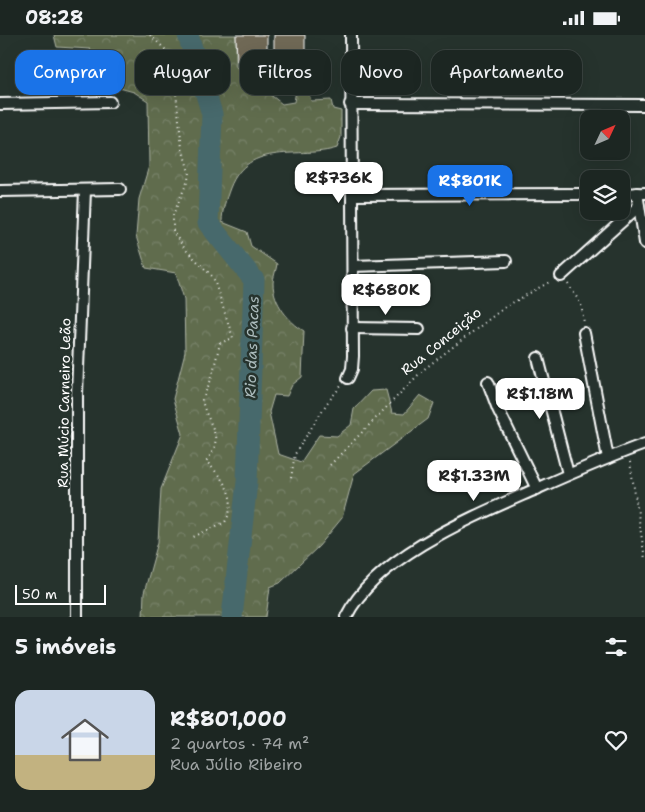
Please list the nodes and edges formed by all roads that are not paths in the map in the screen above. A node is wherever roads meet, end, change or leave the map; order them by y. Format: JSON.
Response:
{"nodes":[{"id":1,"x":351,"y":35,"type":"edge"},
{"id":2,"x":110,"y":102,"type":"dead end"},
{"id":3,"x":0,"y":103,"type":"edge"},
{"id":4,"x":350,"y":104,"type":"junction"},
{"id":5,"x":645,"y":105,"type":"edge"},
{"id":6,"x":120,"y":189,"type":"dead end"},
{"id":7,"x":85,"y":190,"type":"junction"},
{"id":8,"x":0,"y":191,"type":"edge"},
{"id":9,"x":641,"y":193,"type":"edge"},
{"id":10,"x":580,"y":194,"type":"edge"},
{"id":11,"x":352,"y":195,"type":"junction"},
{"id":12,"x":639,"y":206,"type":"junction"},
{"id":13,"x":645,"y":243,"type":"edge"},
{"id":14,"x":506,"y":261,"type":"dead end"},
{"id":15,"x":353,"y":266,"type":"junction"},
{"id":16,"x":561,"y":276,"type":"road end"},
{"id":17,"x":352,"y":328,"type":"junction"},
{"id":18,"x":420,"y":329,"type":"dead end"},
{"id":19,"x":584,"y":333,"type":"road end"},
{"id":20,"x":538,"y":358,"type":"dead end"},
{"id":21,"x":348,"y":378,"type":"road end"},
{"id":22,"x":488,"y":383,"type":"dead end"},
{"id":23,"x":645,"y":444,"type":"edge"},
{"id":24,"x":608,"y":458,"type":"junction"},
{"id":25,"x":568,"y":474,"type":"junction"},
{"id":26,"x":536,"y":489,"type":"junction"},
{"id":27,"x":77,"y":617,"type":"edge"},
{"id":28,"x":346,"y":617,"type":"edge"}],
"edges":[{"from":1,"to":4,"type":"street"},
{"from":2,"to":3,"type":"street"},
{"from":4,"to":5,"type":"street"},
{"from":4,"to":11,"type":"street"},
{"from":6,"to":7,"type":"street"},
{"from":7,"to":8,"type":"street"},
{"from":7,"to":27,"type":"street","name":"Rua Múcio Carneiro Leão"},
{"from":9,"to":12,"type":"street"},
{"from":10,"to":11,"type":"street"},
{"from":11,"to":15,"type":"street"},
{"from":12,"to":13,"type":"street"},
{"from":12,"to":16,"type":"street"},
{"from":14,"to":15,"type":"street"},
{"from":15,"to":17,"type":"street"},
{"from":17,"to":18,"type":"street"},
{"from":17,"to":21,"type":"street"},
{"from":19,"to":24,"type":"street"},
{"from":20,"to":25,"type":"street"},
{"from":22,"to":26,"type":"street"},
{"from":23,"to":24,"type":"street"},
{"from":24,"to":25,"type":"street"},
{"from":25,"to":26,"type":"street"},
{"from":26,"to":28,"type":"street"}]}
